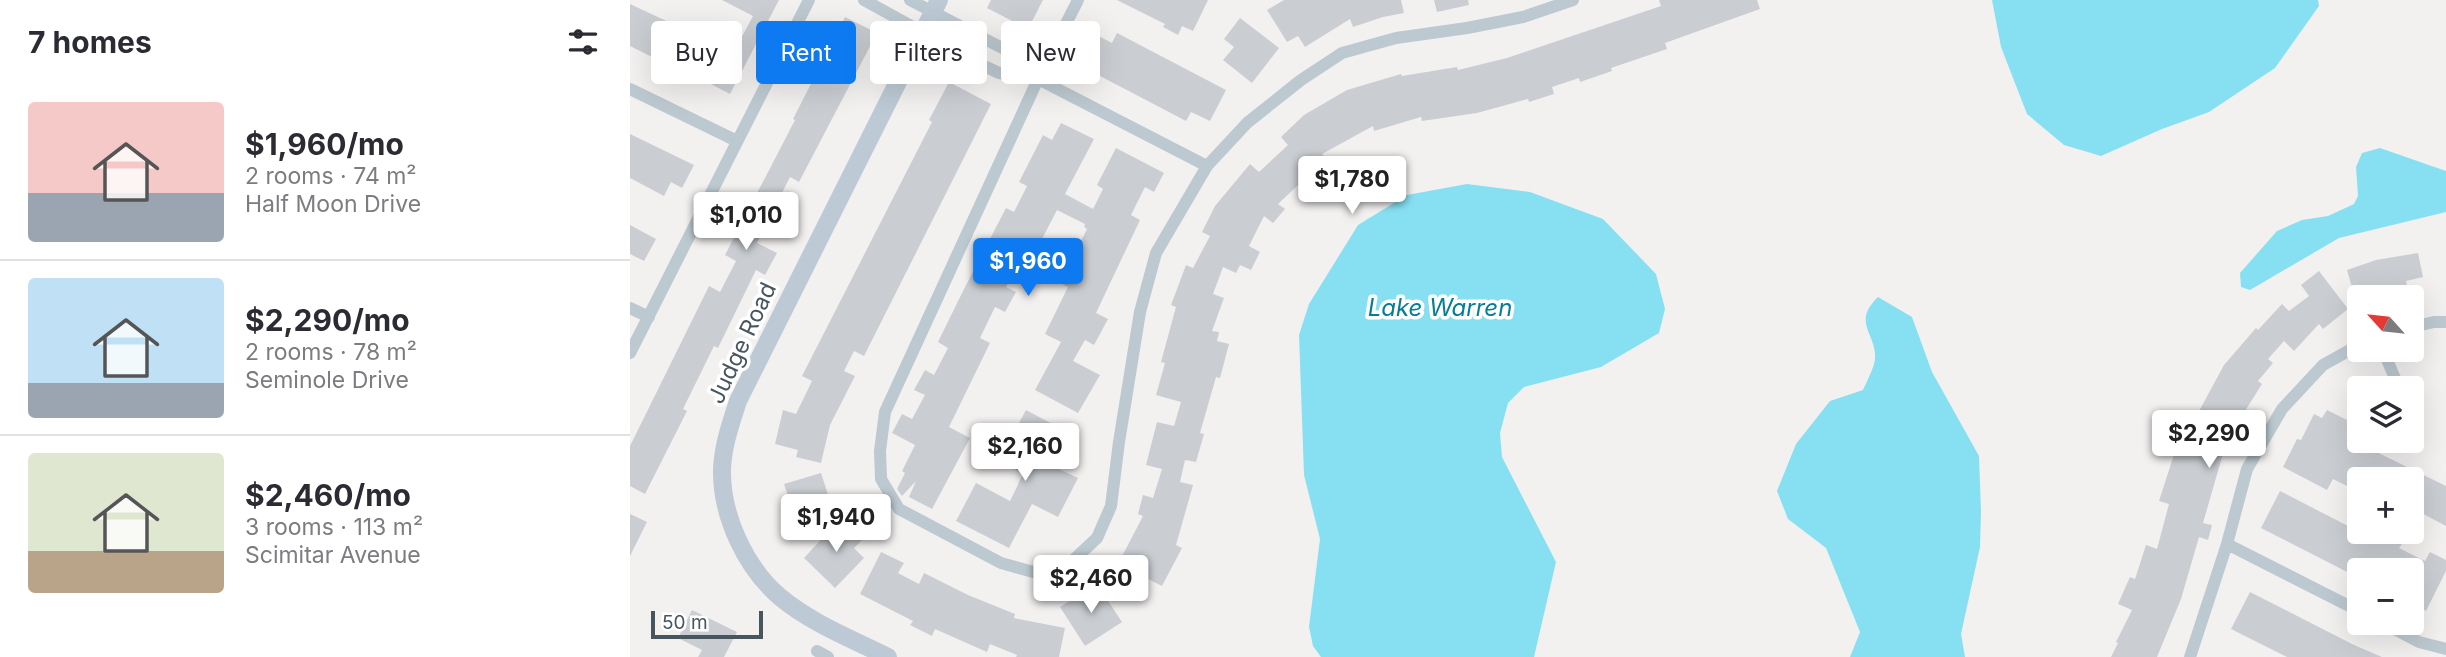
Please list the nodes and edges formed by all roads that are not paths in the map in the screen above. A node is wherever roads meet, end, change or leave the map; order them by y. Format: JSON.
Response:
{"nodes":[{"id":1,"x":809,"y":0,"type":"edge"},
{"id":2,"x":864,"y":0,"type":"edge"},
{"id":3,"x":910,"y":0,"type":"edge"},
{"id":4,"x":1078,"y":0,"type":"edge"},
{"id":5,"x":1573,"y":0,"type":"edge"},
{"id":6,"x":936,"y":6,"type":"edge"},
{"id":7,"x":903,"y":21,"type":"edge"},
{"id":8,"x":1067,"y":21,"type":"edge"},
{"id":9,"x":994,"y":43,"type":"junction"},
{"id":10,"x":1001,"y":47,"type":"edge"},
{"id":11,"x":987,"y":56,"type":"edge"},
{"id":12,"x":897,"y":84,"type":"edge"},
{"id":13,"x":1036,"y":84,"type":"edge"},
{"id":14,"x":1048,"y":84,"type":"edge"},
{"id":15,"x":630,"y":89,"type":"edge"},
{"id":16,"x":737,"y":141,"type":"junction"},
{"id":17,"x":1207,"y":166,"type":"junction"},
{"id":18,"x":630,"y":308,"type":"edge"},
{"id":19,"x":649,"y":317,"type":"junction"},
{"id":20,"x":2446,"y":322,"type":"edge"},
{"id":21,"x":2424,"y":324,"type":"edge"},
{"id":22,"x":2347,"y":352,"type":"edge"},
{"id":23,"x":630,"y":353,"type":"edge"},
{"id":24,"x":2227,"y":544,"type":"junction"},
{"id":25,"x":2347,"y":605,"type":"edge"},
{"id":26,"x":2406,"y":635,"type":"edge"},
{"id":27,"x":2446,"y":649,"type":"edge"},
{"id":28,"x":888,"y":657,"type":"edge"},
{"id":29,"x":2190,"y":657,"type":"edge"}],
"edges":[{"from":1,"to":16,"type":"street"},
{"from":2,"to":7,"type":"street"},
{"from":3,"to":6,"type":"street"},
{"from":4,"to":8,"type":"street"},
{"from":5,"to":17,"type":"street"},
{"from":6,"to":9,"type":"street"},
{"from":9,"to":10,"type":"street"},
{"from":9,"to":11,"type":"street"},
{"from":12,"to":28,"type":"street","name":"Judge Road"},
{"from":13,"to":17,"type":"street"},
{"from":14,"to":17,"type":"street"},
{"from":15,"to":16,"type":"street"},
{"from":16,"to":19,"type":"street"},
{"from":18,"to":19,"type":"street"},
{"from":19,"to":23,"type":"street"},
{"from":20,"to":21,"type":"street"},
{"from":22,"to":24,"type":"street"},
{"from":24,"to":25,"type":"street"},
{"from":24,"to":29,"type":"street"},
{"from":26,"to":27,"type":"street"}]}
